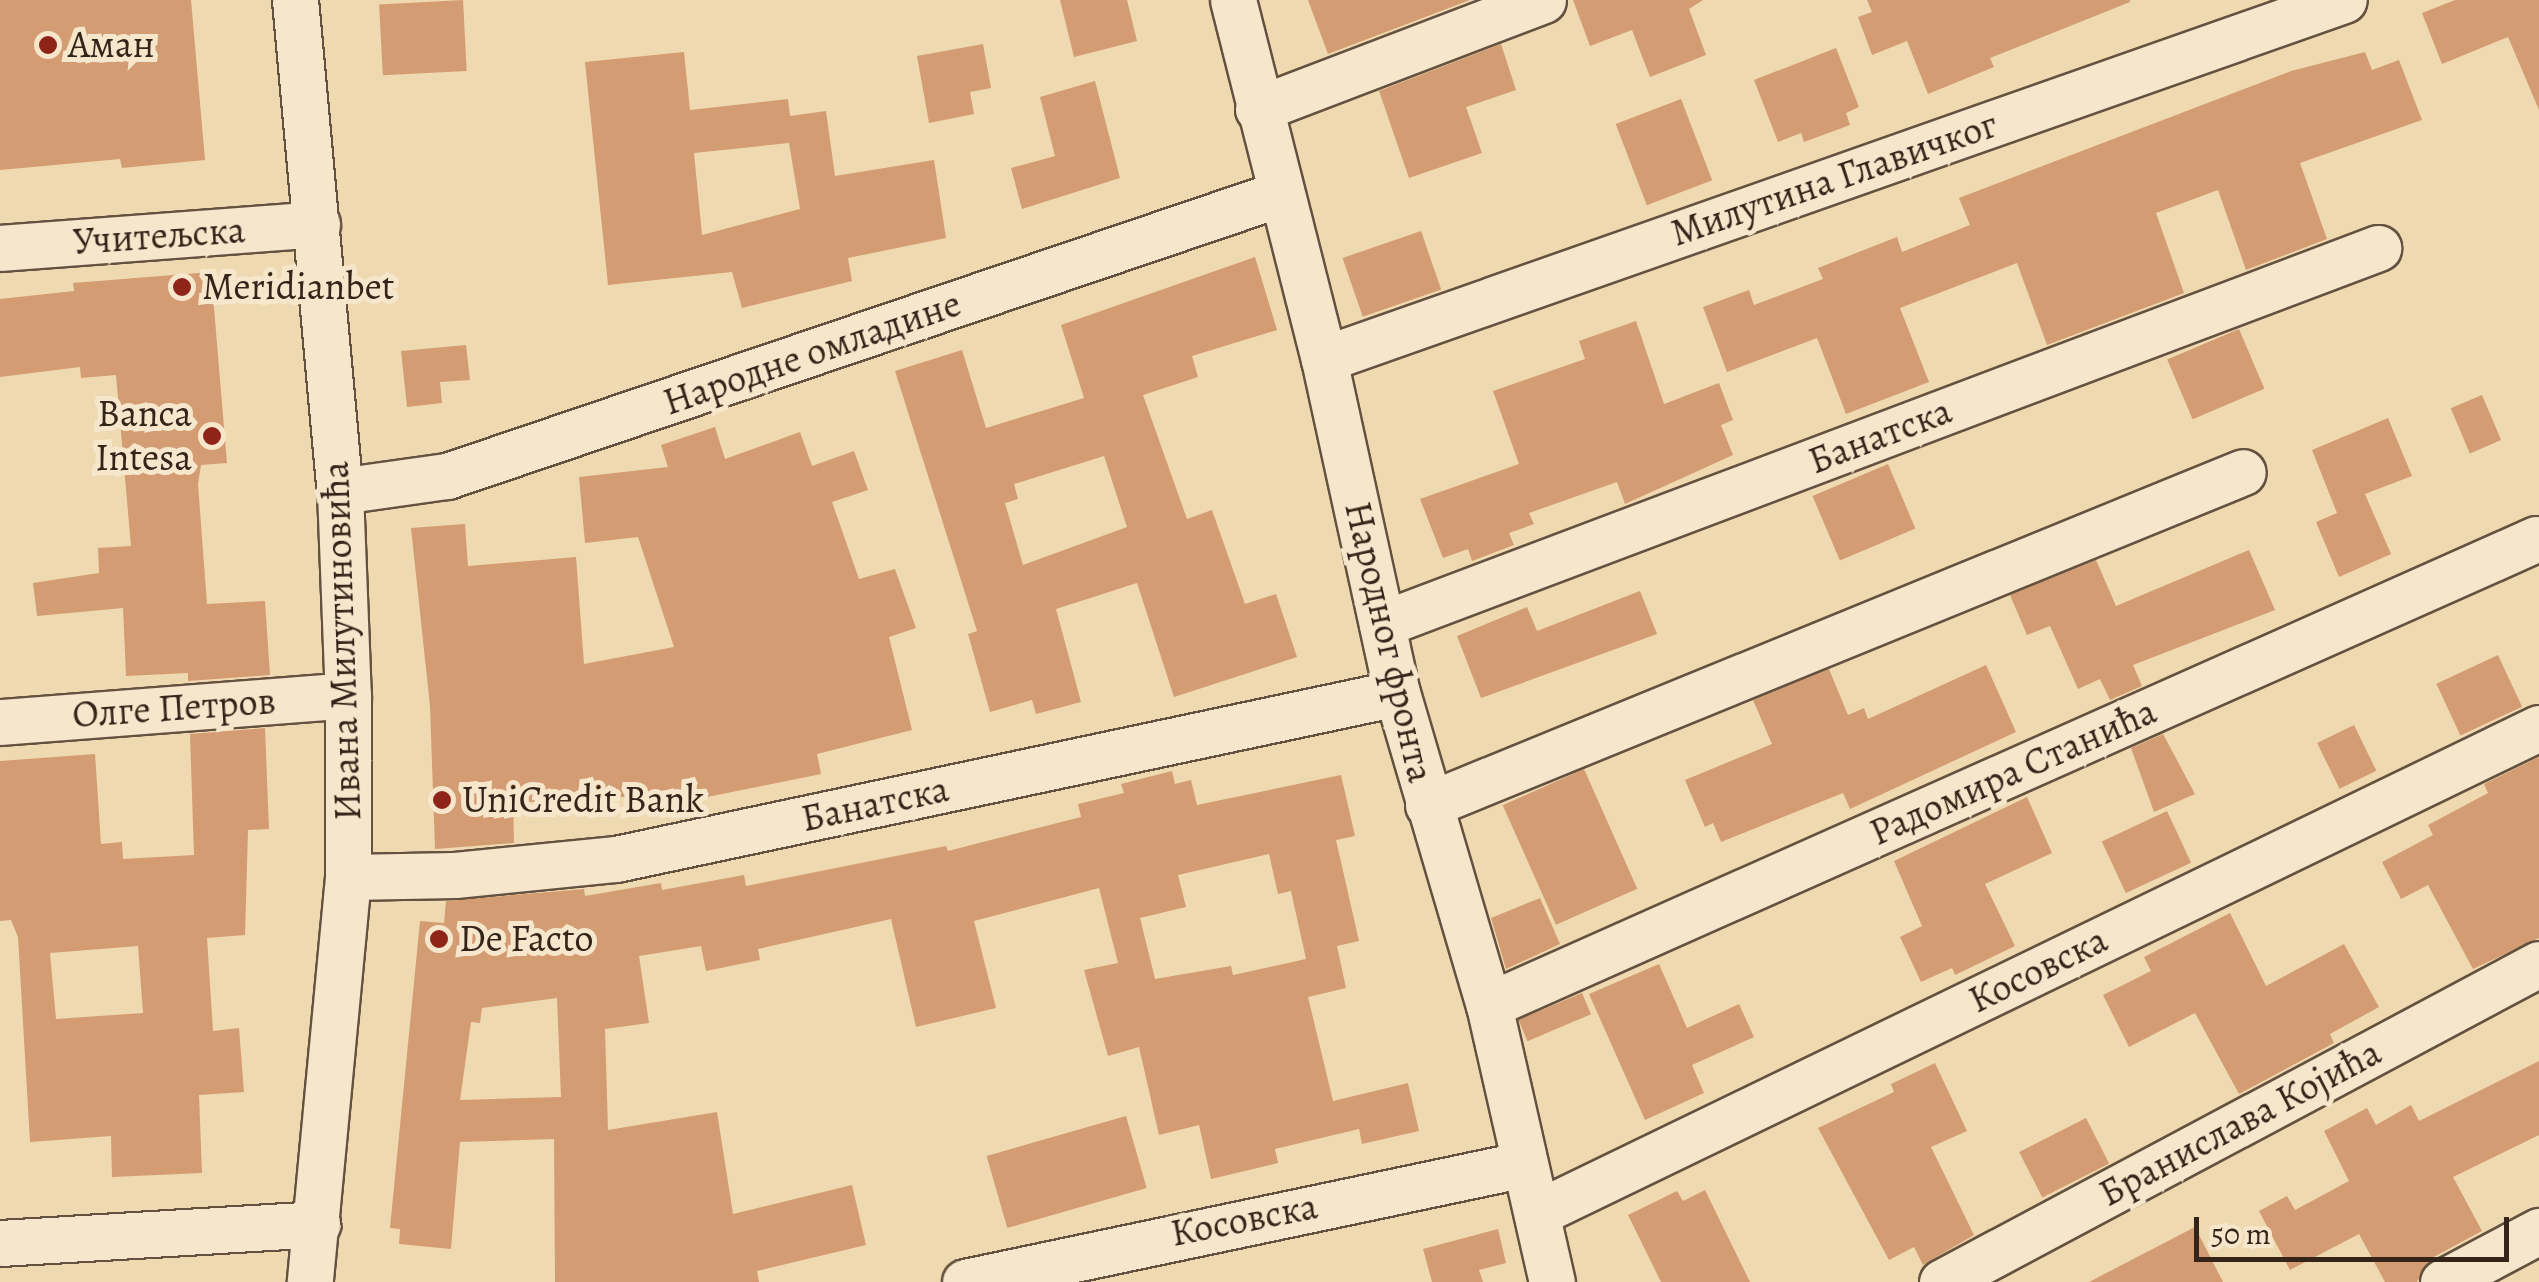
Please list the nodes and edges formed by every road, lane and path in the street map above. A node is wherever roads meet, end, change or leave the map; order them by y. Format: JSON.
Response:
{"nodes":[{"id":1,"x":295,"y":0,"type":"edge"},
{"id":2,"x":1233,"y":0,"type":"edge"},
{"id":3,"x":1543,"y":0,"type":"edge"},
{"id":4,"x":2344,"y":0,"type":"edge"},
{"id":5,"x":1258,"y":110,"type":"junction"},
{"id":6,"x":1279,"y":194,"type":"junction"},
{"id":7,"x":317,"y":224,"type":"junction"},
{"id":8,"x":0,"y":248,"type":"edge"},
{"id":9,"x":2378,"y":248,"type":"dead end"},
{"id":10,"x":1324,"y":359,"type":"junction"},
{"id":11,"x":2243,"y":472,"type":"dead end"},
{"id":12,"x":340,"y":491,"type":"junction"},
{"id":13,"x":2536,"y":539,"type":"dead end"},
{"id":14,"x":1382,"y":624,"type":"junction"},
{"id":15,"x":1397,"y":693,"type":"junction"},
{"id":16,"x":348,"y":695,"type":"junction"},
{"id":17,"x":0,"y":722,"type":"edge"},
{"id":18,"x":2539,"y":728,"type":"edge"},
{"id":19,"x":1428,"y":805,"type":"junction"},
{"id":20,"x":348,"y":876,"type":"junction"},
{"id":21,"x":2539,"y":964,"type":"edge"},
{"id":22,"x":1489,"y":1005,"type":"junction"},
{"id":23,"x":1525,"y":1164,"type":"junction"},
{"id":24,"x":1536,"y":1213,"type":"junction"},
{"id":25,"x":317,"y":1224,"type":"junction"},
{"id":26,"x":2539,"y":1230,"type":"edge"},
{"id":27,"x":0,"y":1243,"type":"edge"},
{"id":28,"x":310,"y":1282,"type":"edge"},
{"id":29,"x":964,"y":1282,"type":"edge"},
{"id":30,"x":1552,"y":1282,"type":"edge"},
{"id":31,"x":1942,"y":1282,"type":"edge"},
{"id":32,"x":2443,"y":1282,"type":"edge"}],
"edges":[{"from":1,"to":7,"type":"street","name":"Ивана Милутиновића"},
{"from":2,"to":5,"type":"street","name":"Народног фронта"},
{"from":3,"to":5,"type":"street"},
{"from":4,"to":10,"type":"street","name":"Милутина Главичког"},
{"from":5,"to":6,"type":"street","name":"Народног фронта"},
{"from":6,"to":10,"type":"street","name":"Народног фронта"},
{"from":6,"to":12,"type":"street","name":"Народне омладине"},
{"from":7,"to":8,"type":"street","name":"Учитељска"},
{"from":7,"to":12,"type":"street","name":"Ивана Милутиновића"},
{"from":9,"to":14,"type":"street","name":"Банатска"},
{"from":10,"to":14,"type":"street","name":"Народног фронта"},
{"from":11,"to":19,"type":"street"},
{"from":12,"to":16,"type":"street","name":"Ивана Милутиновића"},
{"from":13,"to":22,"type":"street","name":"Радомира Станића"},
{"from":14,"to":15,"type":"street","name":"Народног фронта"},
{"from":15,"to":19,"type":"street","name":"Народног фронта"},
{"from":15,"to":20,"type":"street","name":"Банатска"},
{"from":16,"to":17,"type":"street","name":"Олге Петров"},
{"from":16,"to":20,"type":"street","name":"Ивана Милутиновића"},
{"from":18,"to":24,"type":"street","name":"Косовска"},
{"from":19,"to":22,"type":"street","name":"Народног фронта"},
{"from":20,"to":25,"type":"street","name":"Ивана Милутиновића"},
{"from":21,"to":31,"type":"street","name":"Бранислава Којића"},
{"from":22,"to":23,"type":"street","name":"Народног фронта"},
{"from":23,"to":24,"type":"street","name":"Народног фронта"},
{"from":23,"to":29,"type":"street","name":"Косовска"},
{"from":24,"to":30,"type":"street","name":"Народног фронта"},
{"from":25,"to":27,"type":"street"},
{"from":25,"to":28,"type":"street","name":"Ивана Милутиновића"},
{"from":26,"to":32,"type":"street"}]}
